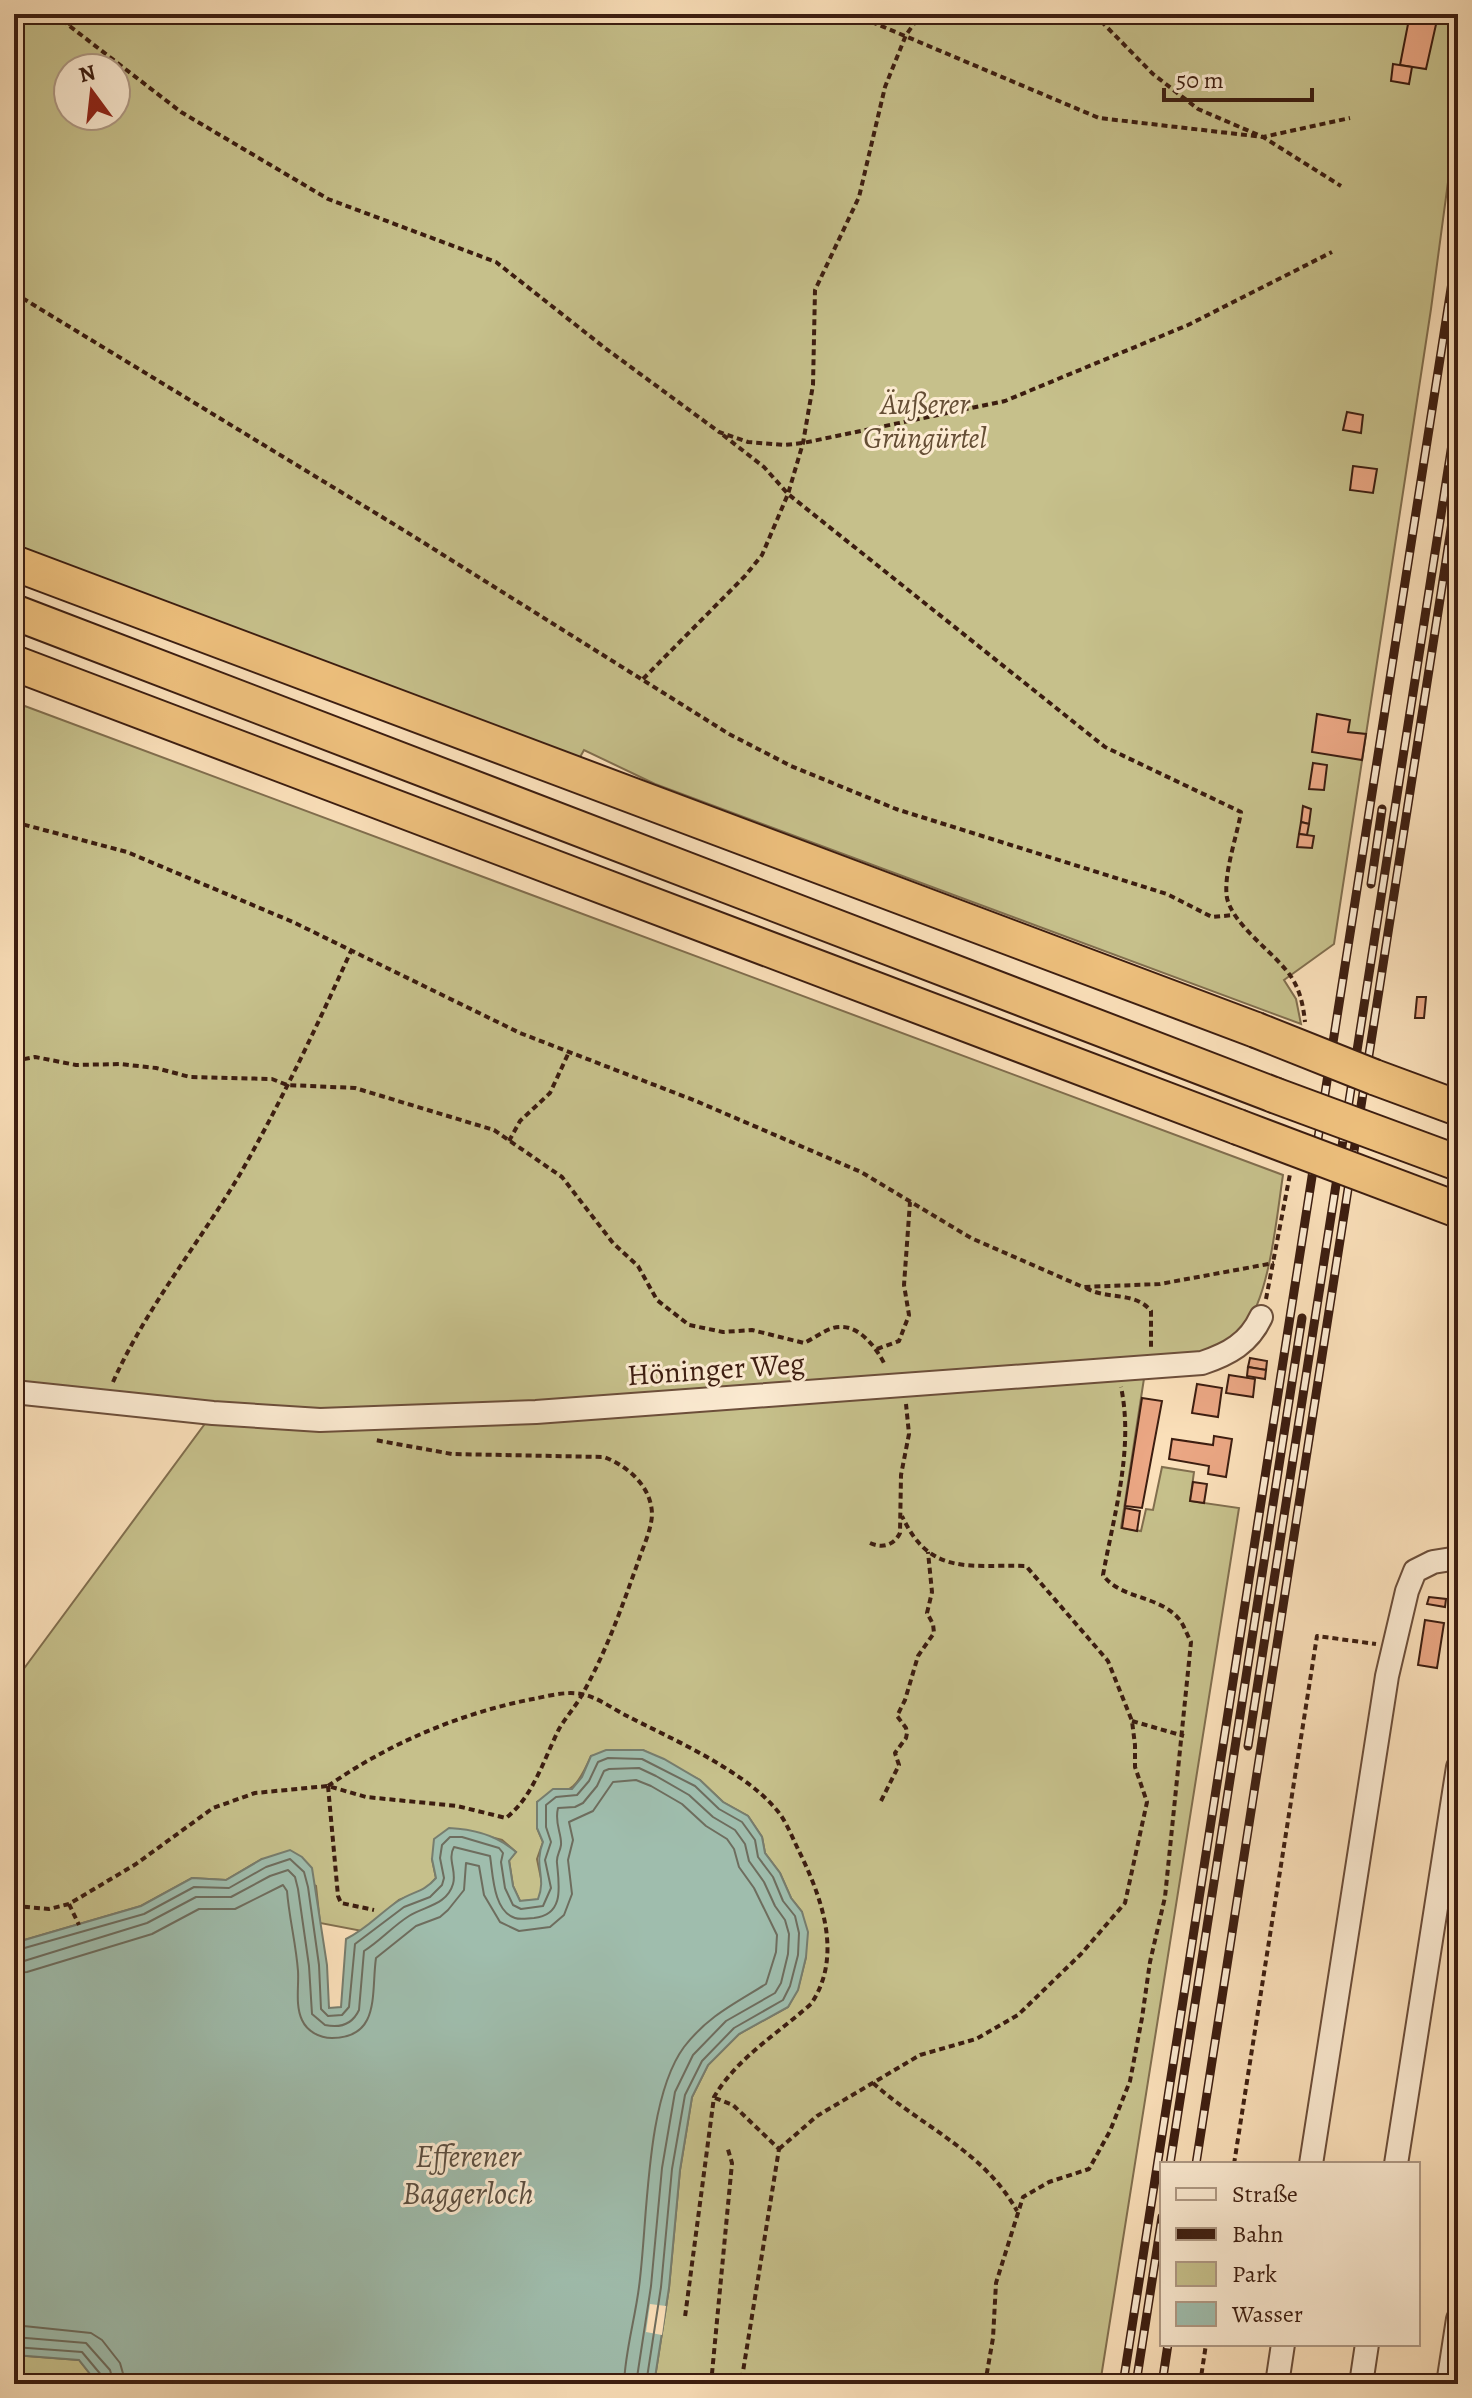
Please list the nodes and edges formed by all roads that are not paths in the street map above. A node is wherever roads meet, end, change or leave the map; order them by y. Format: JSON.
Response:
{"nodes":[{"id":1,"x":14,"y":563,"type":"edge"},
{"id":2,"x":14,"y":612,"type":"edge"},
{"id":3,"x":14,"y":663,"type":"edge"},
{"id":4,"x":239,"y":698,"type":"junction"},
{"id":5,"x":646,"y":801,"type":"junction"},
{"id":6,"x":1374,"y":1077,"type":"junction"},
{"id":7,"x":1458,"y":1097,"type":"edge"},
{"id":8,"x":1458,"y":1108,"type":"edge"},
{"id":9,"x":1458,"y":1163,"type":"edge"},
{"id":10,"x":1458,"y":1210,"type":"edge"},
{"id":11,"x":1261,"y":1317,"type":"road end"},
{"id":12,"x":14,"y":1392,"type":"edge"},
{"id":13,"x":1458,"y":1558,"type":"edge"},
{"id":14,"x":1458,"y":1767,"type":"edge"},
{"id":15,"x":1311,"y":2162,"type":"edge"},
{"id":16,"x":1396,"y":2162,"type":"edge"},
{"id":17,"x":1458,"y":2319,"type":"edge"},
{"id":18,"x":1283,"y":2346,"type":"edge"},
{"id":19,"x":1367,"y":2346,"type":"edge"},
{"id":20,"x":1277,"y":2384,"type":"edge"},
{"id":21,"x":1361,"y":2384,"type":"edge"},
{"id":22,"x":1448,"y":2384,"type":"edge"}],
"edges":[{"from":1,"to":5,"type":"highway"},
{"from":2,"to":4,"type":"highway"},
{"from":3,"to":10,"type":"highway","bridge":true},
{"from":4,"to":5,"type":"highway"},
{"from":4,"to":9,"type":"highway","bridge":true},
{"from":5,"to":6,"type":"highway","bridge":true},
{"from":6,"to":7,"type":"highway"},
{"from":6,"to":8,"type":"highway"},
{"from":11,"to":12,"type":"street","name":"Höninger Weg"},
{"from":13,"to":15,"type":"street"},
{"from":14,"to":16,"type":"street"},
{"from":17,"to":22,"type":"street"},
{"from":18,"to":20,"type":"street"},
{"from":19,"to":21,"type":"street"}]}
